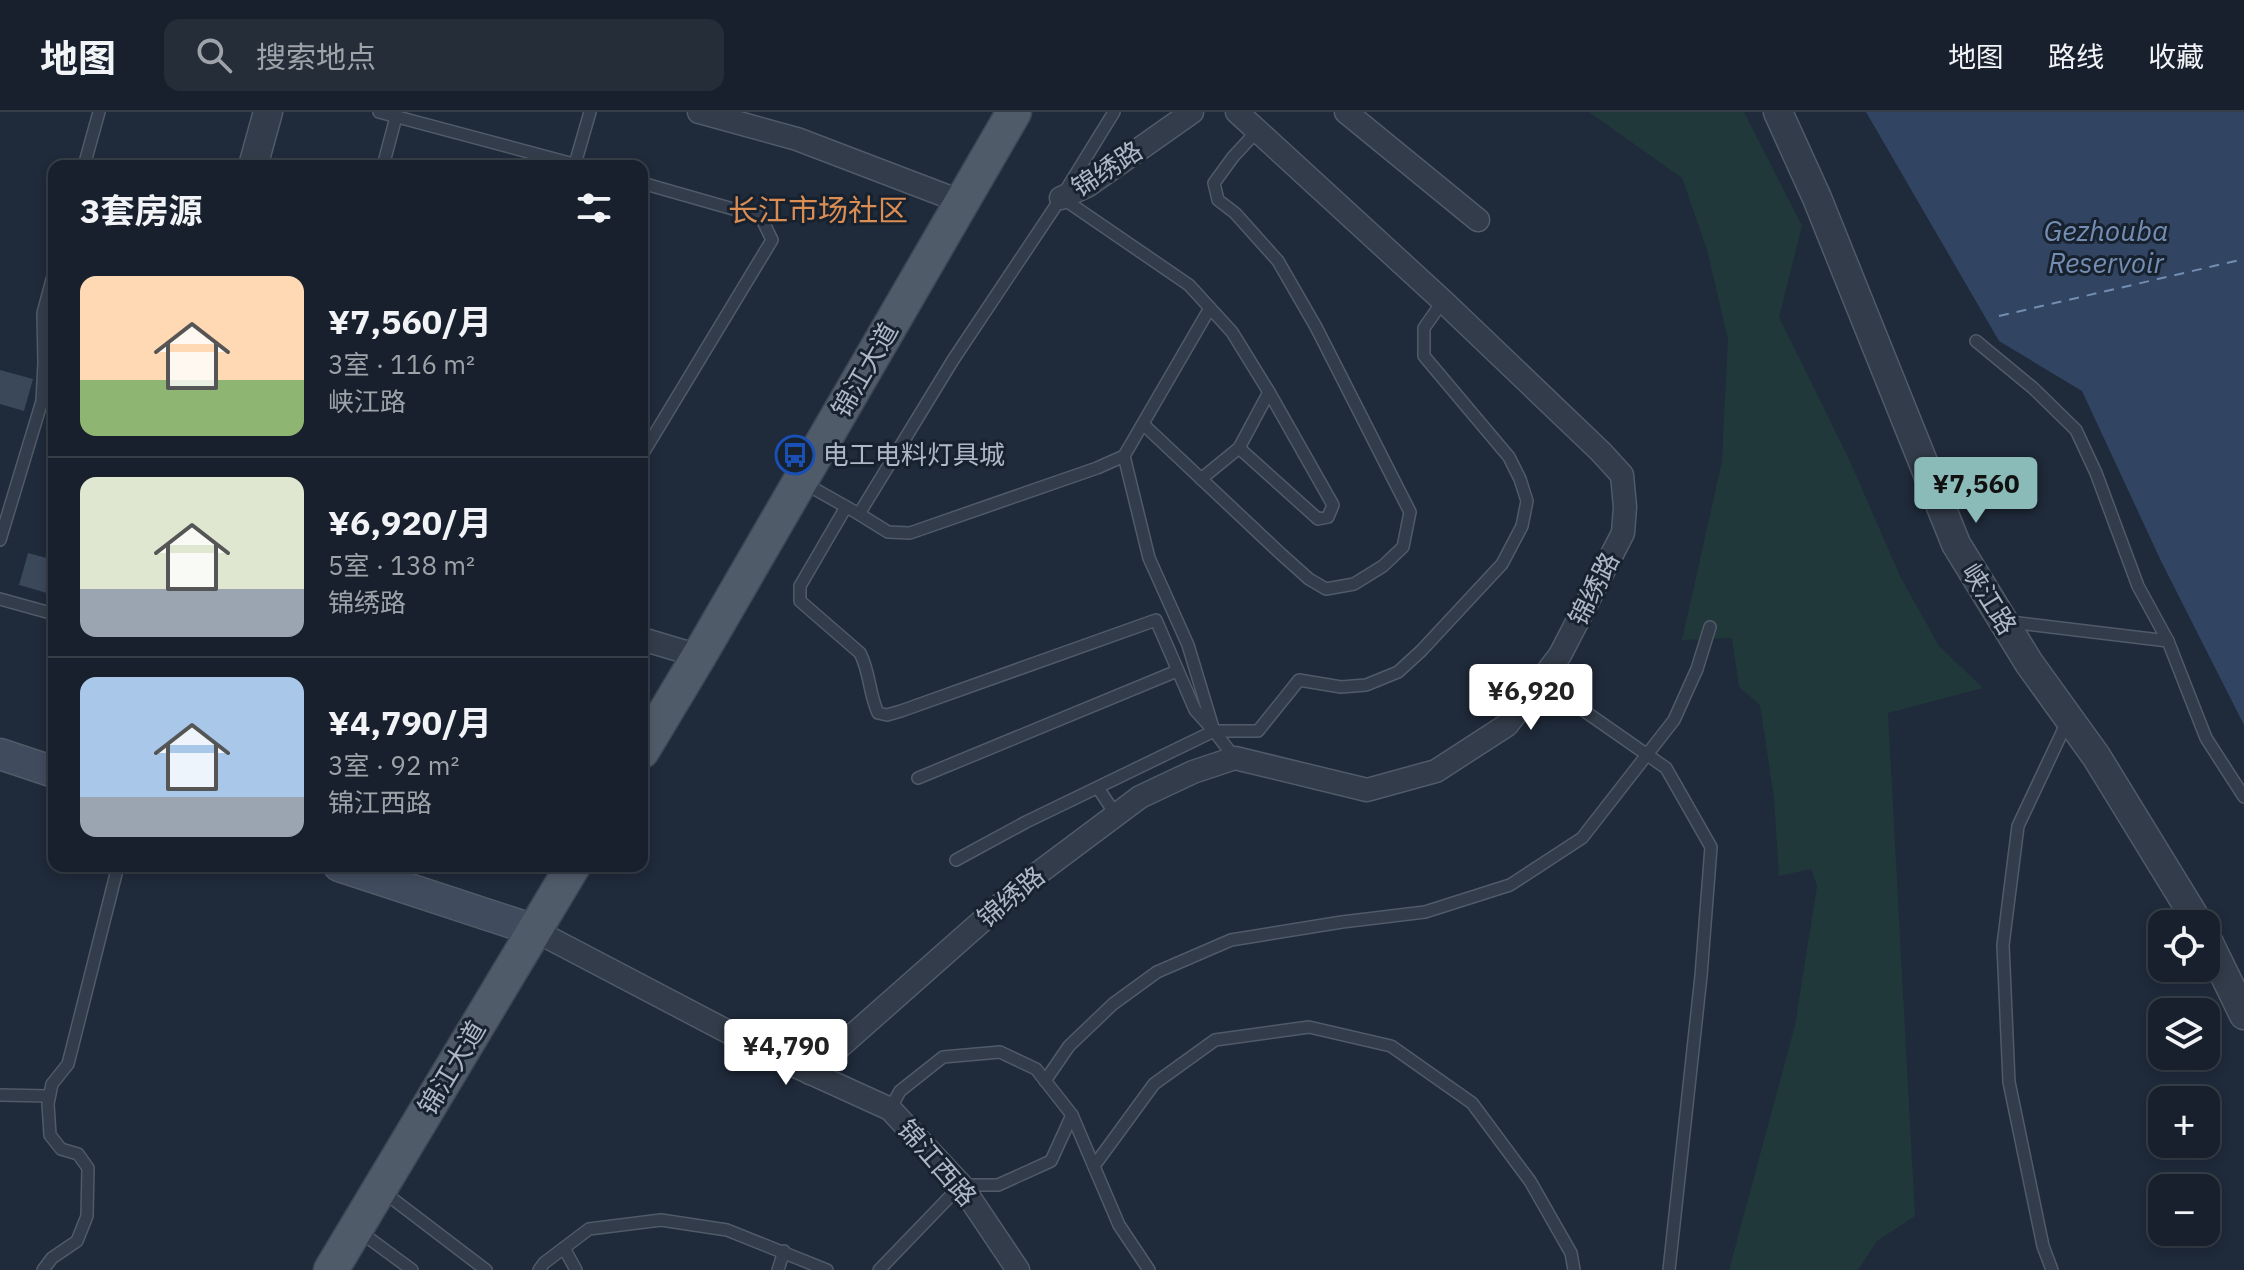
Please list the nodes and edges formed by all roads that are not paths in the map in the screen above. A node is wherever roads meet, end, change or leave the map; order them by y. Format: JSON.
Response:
{"nodes":[{"id":1,"x":99,"y":112,"type":"edge"},
{"id":2,"x":268,"y":112,"type":"edge"},
{"id":3,"x":379,"y":112,"type":"edge"},
{"id":4,"x":590,"y":112,"type":"edge"},
{"id":5,"x":699,"y":112,"type":"edge"},
{"id":6,"x":1014,"y":112,"type":"edge"},
{"id":7,"x":1114,"y":112,"type":"edge"},
{"id":8,"x":1192,"y":112,"type":"edge"},
{"id":9,"x":1237,"y":112,"type":"edge"},
{"id":10,"x":1346,"y":112,"type":"edge"},
{"id":11,"x":1778,"y":112,"type":"edge"},
{"id":12,"x":396,"y":117,"type":"junction"},
{"id":13,"x":1257,"y":131,"type":"junction"},
{"id":14,"x":86,"y":160,"type":"edge"},
{"id":15,"x":255,"y":160,"type":"edge"},
{"id":16,"x":385,"y":160,"type":"edge"},
{"id":17,"x":559,"y":160,"type":"edge"},
{"id":18,"x":579,"y":160,"type":"edge"},
{"id":19,"x":648,"y":185,"type":"edge"},
{"id":20,"x":1061,"y":198,"type":"junction"},
{"id":21,"x":962,"y":202,"type":"junction"},
{"id":22,"x":1478,"y":220,"type":"dead end"},
{"id":23,"x":48,"y":294,"type":"edge"},
{"id":24,"x":1443,"y":301,"type":"junction"},
{"id":25,"x":1210,"y":308,"type":"junction"},
{"id":26,"x":1976,"y":341,"type":"dead end"},
{"id":27,"x":48,"y":348,"type":"edge"},
{"id":28,"x":48,"y":362,"type":"edge"},
{"id":29,"x":1269,"y":392,"type":"junction"},
{"id":30,"x":1144,"y":425,"type":"junction"},
{"id":31,"x":648,"y":445,"type":"edge"},
{"id":32,"x":1239,"y":448,"type":"junction"},
{"id":33,"x":1124,"y":456,"type":"junction"},
{"id":34,"x":1201,"y":479,"type":"junction"},
{"id":35,"x":800,"y":481,"type":"junction"},
{"id":36,"x":846,"y":507,"type":"junction"},
{"id":37,"x":859,"y":514,"type":"junction"},
{"id":38,"x":0,"y":540,"type":"edge"},
{"id":39,"x":0,"y":599,"type":"edge"},
{"id":40,"x":48,"y":612,"type":"edge"},
{"id":41,"x":2003,"y":622,"type":"junction"},
{"id":42,"x":1710,"y":627,"type":"dead end"},
{"id":43,"x":648,"y":641,"type":"edge"},
{"id":44,"x":2168,"y":641,"type":"junction"},
{"id":45,"x":699,"y":656,"type":"junction"},
{"id":46,"x":1177,"y":671,"type":"junction"},
{"id":47,"x":1570,"y":701,"type":"dead end"},
{"id":48,"x":2068,"y":718,"type":"junction"},
{"id":49,"x":1214,"y":731,"type":"junction"},
{"id":50,"x":648,"y":741,"type":"edge"},
{"id":51,"x":0,"y":754,"type":"edge"},
{"id":52,"x":1648,"y":755,"type":"junction"},
{"id":53,"x":1235,"y":758,"type":"junction"},
{"id":54,"x":48,"y":770,"type":"edge"},
{"id":55,"x":918,"y":778,"type":"dead end"},
{"id":56,"x":1098,"y":788,"type":"junction"},
{"id":57,"x":2244,"y":797,"type":"edge"},
{"id":58,"x":1116,"y":815,"type":"junction"},
{"id":59,"x":956,"y":860,"type":"dead end"},
{"id":60,"x":116,"y":872,"type":"edge"},
{"id":61,"x":357,"y":872,"type":"edge"},
{"id":62,"x":569,"y":872,"type":"edge"},
{"id":63,"x":2190,"y":910,"type":"edge"},
{"id":64,"x":534,"y":930,"type":"junction"},
{"id":65,"x":2220,"y":966,"type":"edge"},
{"id":66,"x":2244,"y":1015,"type":"edge"},
{"id":67,"x":810,"y":1073,"type":"junction"},
{"id":68,"x":1045,"y":1081,"type":"junction"},
{"id":69,"x":0,"y":1095,"type":"edge"},
{"id":70,"x":49,"y":1096,"type":"junction"},
{"id":71,"x":890,"y":1109,"type":"junction"},
{"id":72,"x":1072,"y":1115,"type":"junction"},
{"id":73,"x":1094,"y":1166,"type":"junction"},
{"id":74,"x":961,"y":1185,"type":"junction"},
{"id":75,"x":379,"y":1189,"type":"junction"},
{"id":76,"x":355,"y":1229,"type":"junction"},
{"id":77,"x":564,"y":1248,"type":"junction"},
{"id":78,"x":784,"y":1251,"type":"junction"},
{"id":79,"x":43,"y":1270,"type":"edge"},
{"id":80,"x":331,"y":1270,"type":"edge"},
{"id":81,"x":412,"y":1270,"type":"edge"},
{"id":82,"x":486,"y":1270,"type":"edge"},
{"id":83,"x":539,"y":1270,"type":"edge"},
{"id":84,"x":576,"y":1270,"type":"edge"},
{"id":85,"x":778,"y":1270,"type":"edge"},
{"id":86,"x":827,"y":1270,"type":"edge"},
{"id":87,"x":879,"y":1270,"type":"edge"},
{"id":88,"x":1018,"y":1270,"type":"edge"},
{"id":89,"x":1149,"y":1270,"type":"edge"},
{"id":90,"x":1574,"y":1270,"type":"edge"},
{"id":91,"x":1669,"y":1270,"type":"edge"},
{"id":92,"x":2052,"y":1270,"type":"edge"}],
"edges":[{"from":1,"to":14,"type":"lane"},
{"from":2,"to":15,"type":"street"},
{"from":3,"to":12,"type":"lane"},
{"from":4,"to":18,"type":"lane"},
{"from":5,"to":21,"type":"street"},
{"from":6,"to":21,"type":"main road","name":"锦江大道"},
{"from":7,"to":20,"type":"lane"},
{"from":8,"to":20,"type":"street","name":"锦绣路"},
{"from":9,"to":13,"type":"street","name":"锦绣路"},
{"from":10,"to":22,"type":"street"},
{"from":11,"to":41,"type":"street","name":"峡江路"},
{"from":12,"to":16,"type":"lane"},
{"from":12,"to":17,"type":"lane"},
{"from":13,"to":24,"type":"street","name":"锦绣路"},
{"from":13,"to":34,"type":"lane"},
{"from":19,"to":31,"type":"lane"},
{"from":20,"to":25,"type":"lane"},
{"from":20,"to":37,"type":"lane"},
{"from":21,"to":35,"type":"main road","name":"锦江大道"},
{"from":23,"to":27,"type":"lane"},
{"from":24,"to":49,"type":"lane"},
{"from":24,"to":53,"type":"street","name":"锦绣路"},
{"from":25,"to":29,"type":"lane"},
{"from":25,"to":30,"type":"lane"},
{"from":26,"to":44,"type":"lane"},
{"from":28,"to":38,"type":"lane"},
{"from":29,"to":32,"type":"lane"},
{"from":29,"to":32,"type":"lane"},
{"from":30,"to":33,"type":"lane"},
{"from":30,"to":34,"type":"lane"},
{"from":32,"to":34,"type":"lane"},
{"from":33,"to":37,"type":"lane"},
{"from":33,"to":49,"type":"lane"},
{"from":35,"to":36,"type":"lane"},
{"from":35,"to":45,"type":"main road","name":"锦江大道"},
{"from":36,"to":37,"type":"lane"},
{"from":36,"to":46,"type":"lane"},
{"from":39,"to":40,"type":"lane"},
{"from":41,"to":44,"type":"lane"},
{"from":41,"to":48,"type":"street","name":"峡江路"},
{"from":42,"to":52,"type":"lane"},
{"from":43,"to":45,"type":"street"},
{"from":44,"to":57,"type":"lane"},
{"from":45,"to":50,"type":"main road","name":"锦江大道"},
{"from":46,"to":49,"type":"lane"},
{"from":46,"to":55,"type":"lane"},
{"from":47,"to":52,"type":"lane"},
{"from":48,"to":63,"type":"street","name":"峡江路"},
{"from":48,"to":92,"type":"lane"},
{"from":49,"to":53,"type":"lane"},
{"from":49,"to":56,"type":"lane"},
{"from":51,"to":54,"type":"main road"},
{"from":52,"to":68,"type":"lane"},
{"from":52,"to":91,"type":"lane"},
{"from":53,"to":58,"type":"street","name":"锦绣路"},
{"from":56,"to":58,"type":"lane"},
{"from":56,"to":59,"type":"lane"},
{"from":58,"to":67,"type":"street","name":"锦绣路"},
{"from":60,"to":70,"type":"lane"},
{"from":61,"to":64,"type":"main road"},
{"from":62,"to":64,"type":"main road","name":"锦江大道"},
{"from":64,"to":67,"type":"street","name":"锦江西路"},
{"from":64,"to":75,"type":"main road","name":"锦江大道"},
{"from":65,"to":66,"type":"street"},
{"from":67,"to":71,"type":"street","name":"锦江西路"},
{"from":68,"to":71,"type":"lane"},
{"from":68,"to":72,"type":"lane"},
{"from":69,"to":70,"type":"lane"},
{"from":70,"to":79,"type":"lane"},
{"from":71,"to":74,"type":"street","name":"锦江西路"},
{"from":72,"to":73,"type":"lane"},
{"from":72,"to":74,"type":"lane"},
{"from":73,"to":89,"type":"lane"},
{"from":73,"to":90,"type":"lane"},
{"from":74,"to":87,"type":"lane"},
{"from":74,"to":88,"type":"street","name":"锦江西路"},
{"from":75,"to":76,"type":"main road","name":"锦江大道"},
{"from":75,"to":82,"type":"lane"},
{"from":76,"to":80,"type":"main road","name":"锦江大道"},
{"from":76,"to":81,"type":"lane"},
{"from":77,"to":78,"type":"lane"},
{"from":77,"to":83,"type":"lane"},
{"from":77,"to":84,"type":"lane"},
{"from":78,"to":85,"type":"lane"},
{"from":78,"to":86,"type":"lane"}]}
